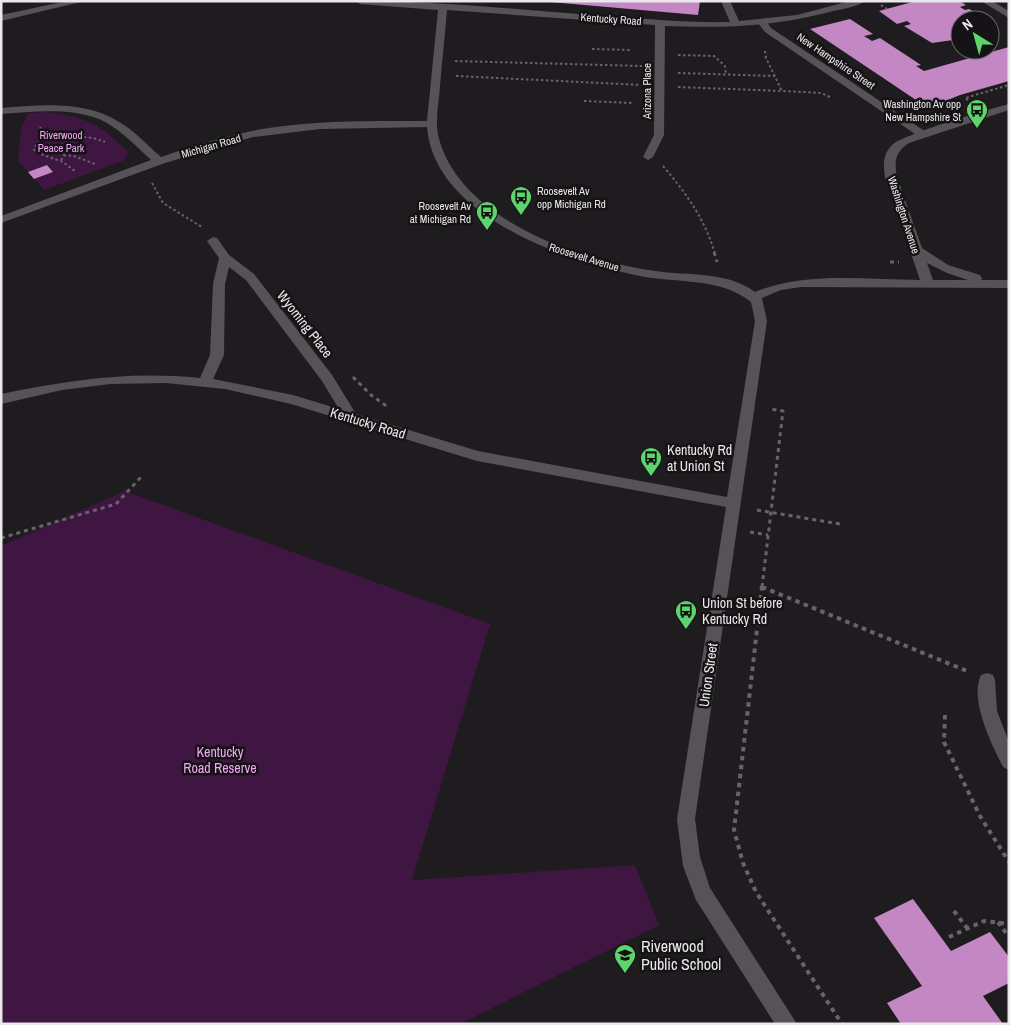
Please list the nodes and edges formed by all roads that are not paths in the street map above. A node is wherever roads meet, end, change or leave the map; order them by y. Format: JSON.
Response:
{"nodes":[{"id":1,"x":81,"y":1,"type":"edge"},
{"id":2,"x":360,"y":1,"type":"edge"},
{"id":3,"x":725,"y":1,"type":"edge"},
{"id":4,"x":861,"y":1,"type":"edge"},
{"id":5,"x":985,"y":1,"type":"edge"},
{"id":6,"x":443,"y":8,"type":"junction"},
{"id":7,"x":1009,"y":15,"type":"edge"},
{"id":8,"x":1,"y":18,"type":"edge"},
{"id":9,"x":660,"y":23,"type":"junction"},
{"id":10,"x":763,"y":23,"type":"junction"},
{"id":11,"x":736,"y":24,"type":"junction"},
{"id":12,"x":1009,"y":107,"type":"edge"},
{"id":13,"x":1,"y":111,"type":"edge"},
{"id":14,"x":432,"y":124,"type":"junction"},
{"id":15,"x":922,"y":134,"type":"junction"},
{"id":16,"x":648,"y":156,"type":"road end"},
{"id":17,"x":160,"y":162,"type":"junction"},
{"id":18,"x":1,"y":220,"type":"edge"},
{"id":19,"x":213,"y":241,"type":"road end"},
{"id":20,"x":915,"y":249,"type":"junction"},
{"id":21,"x":225,"y":258,"type":"junction"},
{"id":22,"x":928,"y":284,"type":"junction"},
{"id":23,"x":1007,"y":284,"type":"edge"},
{"id":24,"x":754,"y":297,"type":"junction"},
{"id":25,"x":206,"y":382,"type":"junction"},
{"id":26,"x":1,"y":399,"type":"edge"},
{"id":27,"x":351,"y":417,"type":"junction"},
{"id":28,"x":733,"y":503,"type":"junction"},
{"id":29,"x":987,"y":680,"type":"road end"},
{"id":30,"x":1009,"y":762,"type":"edge"},
{"id":31,"x":787,"y":1024,"type":"edge"}],
"edges":[{"from":1,"to":8,"type":"street"},
{"from":2,"to":6,"type":"street","name":"Kentucky Road"},
{"from":3,"to":11,"type":"street"},
{"from":4,"to":10,"type":"street","name":"Kentucky Road"},
{"from":5,"to":7,"type":"street"},
{"from":6,"to":9,"type":"street","name":"Kentucky Road"},
{"from":6,"to":14,"type":"street","name":"Roosevelt Avenue"},
{"from":9,"to":11,"type":"street","name":"Kentucky Road"},
{"from":9,"to":16,"type":"street","name":"Arizona Place"},
{"from":10,"to":11,"type":"street","name":"Kentucky Road"},
{"from":10,"to":15,"type":"street","name":"New Hampshire Street"},
{"from":12,"to":15,"type":"street","name":"Washington Avenue"},
{"from":13,"to":17,"type":"street"},
{"from":14,"to":17,"type":"street","name":"Michigan Road"},
{"from":14,"to":24,"type":"street","name":"Roosevelt Avenue"},
{"from":15,"to":20,"type":"street","name":"Washington Avenue"},
{"from":17,"to":18,"type":"street","name":"Michigan Road"},
{"from":19,"to":21,"type":"street","name":"Wyoming Place"},
{"from":20,"to":22,"type":"street","name":"Washington Avenue"},
{"from":20,"to":23,"type":"street"},
{"from":21,"to":25,"type":"street"},
{"from":21,"to":27,"type":"street","name":"Wyoming Place"},
{"from":22,"to":23,"type":"street"},
{"from":22,"to":24,"type":"street"},
{"from":24,"to":28,"type":"street","name":"Union Street"},
{"from":25,"to":26,"type":"street","name":"Kentucky Road"},
{"from":25,"to":27,"type":"street","name":"Kentucky Road"},
{"from":27,"to":28,"type":"street","name":"Kentucky Road"},
{"from":28,"to":31,"type":"street","name":"Union Street"},
{"from":29,"to":30,"type":"street"}]}
